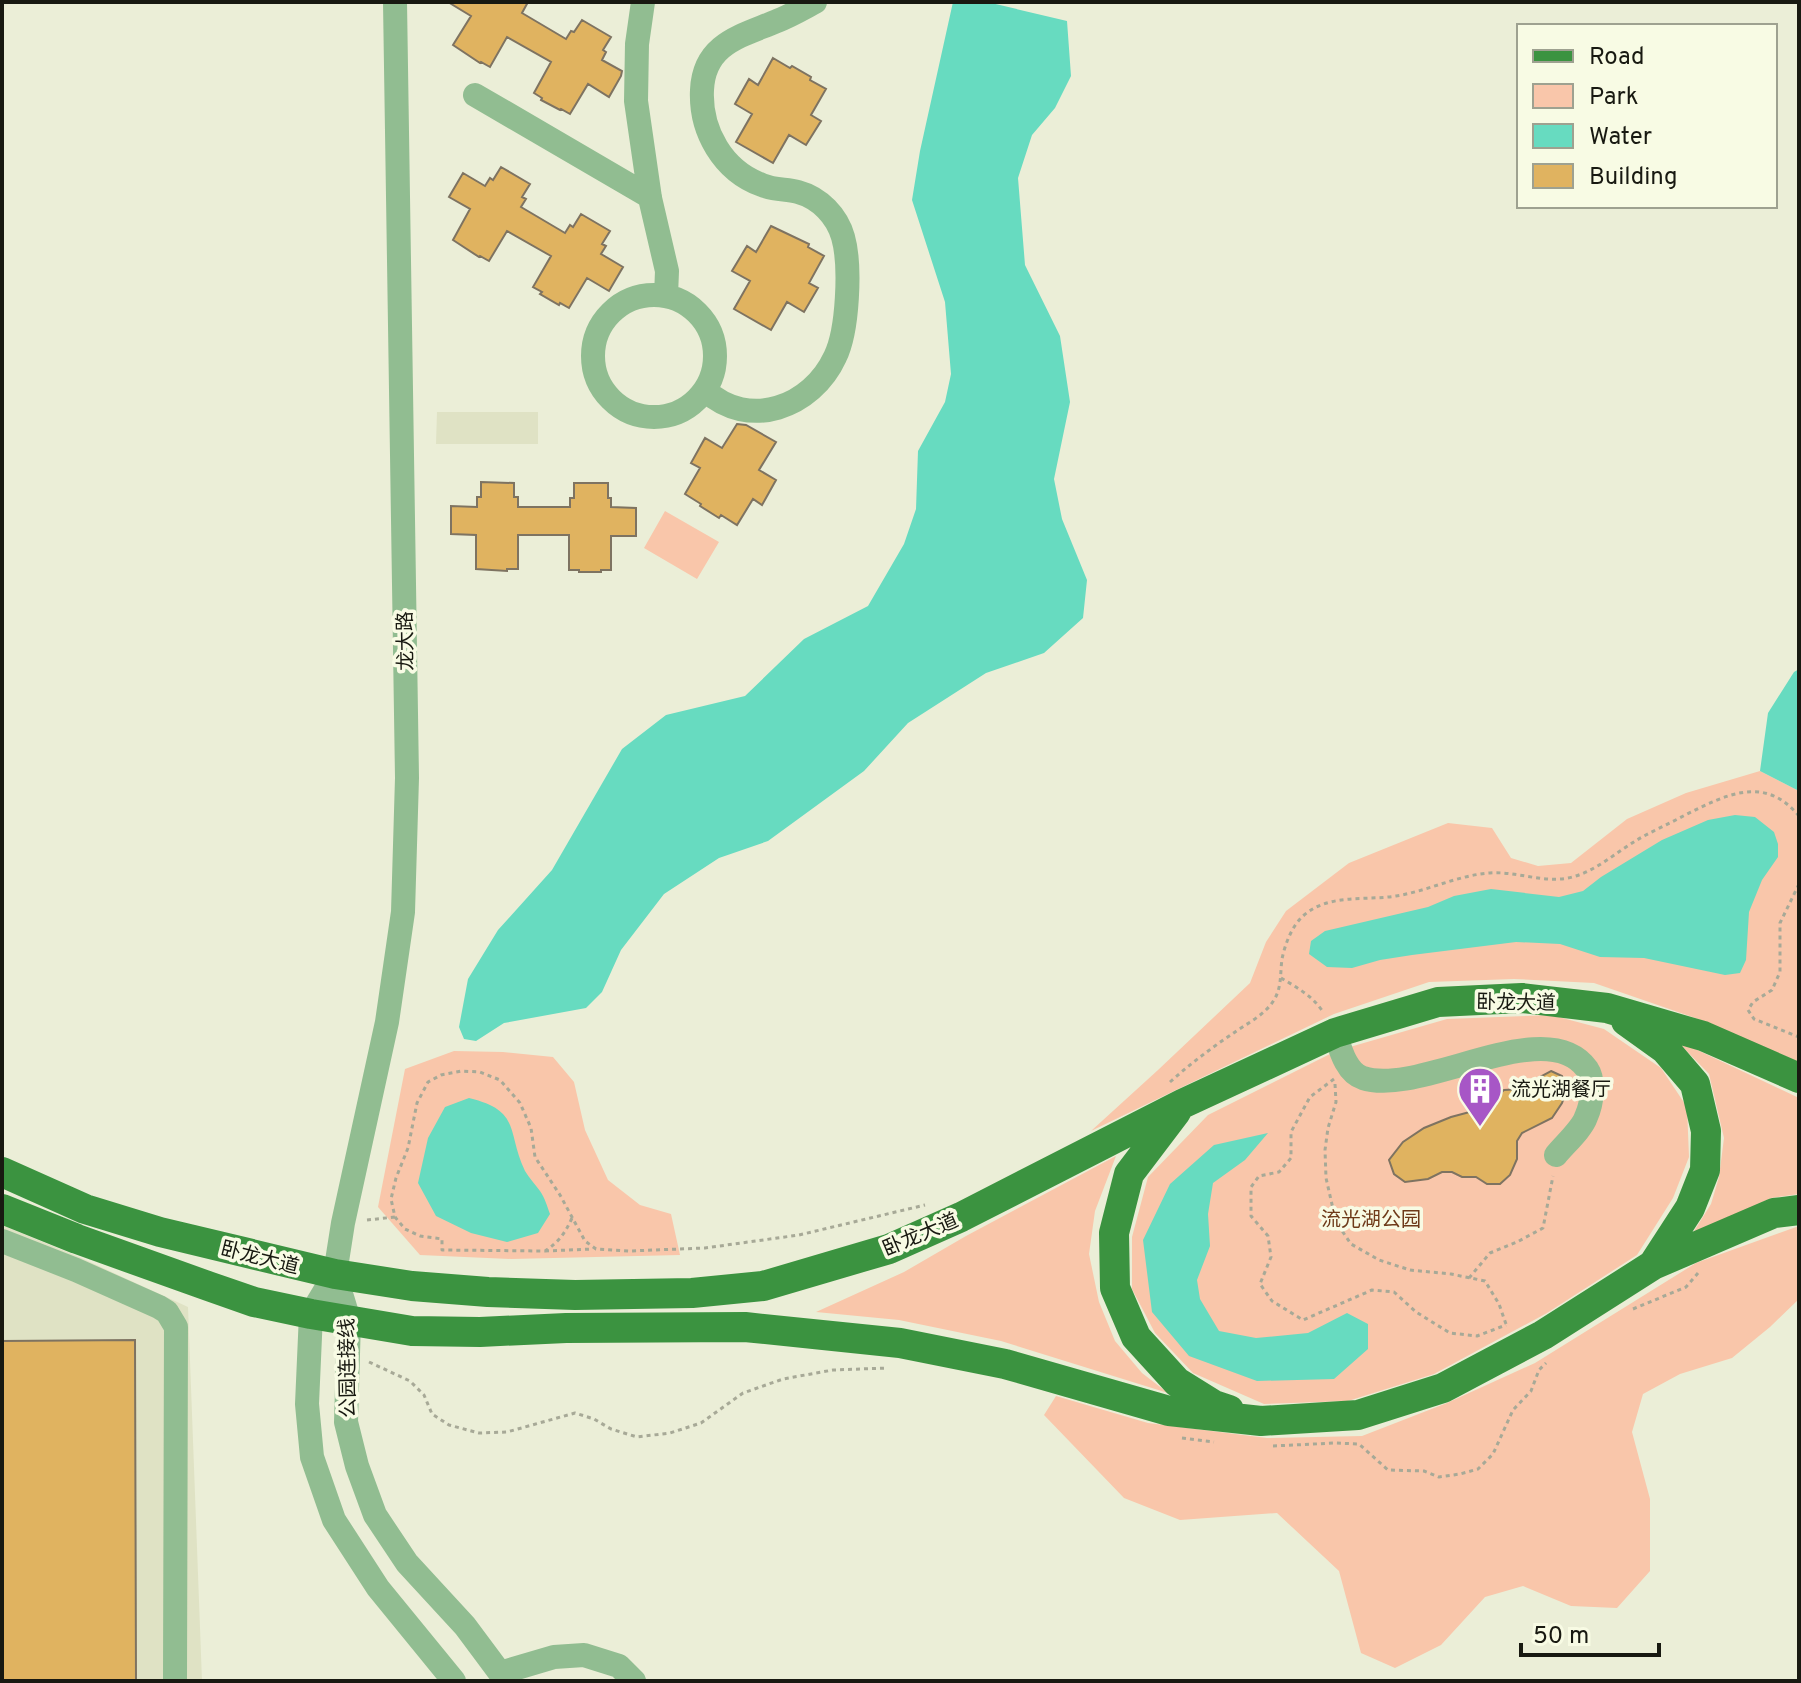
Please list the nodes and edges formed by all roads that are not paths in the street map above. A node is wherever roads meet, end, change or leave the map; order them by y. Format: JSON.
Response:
{"nodes":[{"id":1,"x":395,"y":2,"type":"edge"},
{"id":2,"x":643,"y":2,"type":"edge"},
{"id":3,"x":815,"y":2,"type":"edge"},
{"id":4,"x":475,"y":95,"type":"dead end"},
{"id":5,"x":650,"y":197,"type":"junction"},
{"id":6,"x":666,"y":296,"type":"junction"},
{"id":7,"x":705,"y":390,"type":"junction"},
{"id":8,"x":1607,"y":1008,"type":"junction"},
{"id":9,"x":1335,"y":1033,"type":"junction"},
{"id":10,"x":1799,"y":1078,"type":"edge"},
{"id":11,"x":1174,"y":1096,"type":"junction"},
{"id":12,"x":1556,"y":1155,"type":"road end"},
{"id":13,"x":2,"y":1172,"type":"edge"},
{"id":14,"x":2,"y":1209,"type":"edge"},
{"id":15,"x":1799,"y":1210,"type":"edge"},
{"id":16,"x":2,"y":1241,"type":"edge"},
{"id":17,"x":1653,"y":1265,"type":"junction"},
{"id":18,"x":335,"y":1274,"type":"junction"},
{"id":19,"x":311,"y":1314,"type":"junction"},
{"id":20,"x":349,"y":1320,"type":"junction"},
{"id":21,"x":1261,"y":1421,"type":"junction"},
{"id":22,"x":502,"y":1677,"type":"edge"},
{"id":23,"x":175,"y":1681,"type":"edge"},
{"id":24,"x":454,"y":1681,"type":"edge"},
{"id":25,"x":634,"y":1681,"type":"edge"}],
"edges":[{"from":1,"to":18,"type":"street","name":"龙大路"},
{"from":2,"to":5,"type":"street"},
{"from":3,"to":7,"type":"street"},
{"from":4,"to":5,"type":"street"},
{"from":5,"to":6,"type":"street"},
{"from":6,"to":7,"type":"street"},
{"from":6,"to":7,"type":"street"},
{"from":8,"to":9,"type":"main road","name":"卧龙大道"},
{"from":8,"to":10,"type":"main road","name":"卧龙大道"},
{"from":8,"to":17,"type":"main road"},
{"from":9,"to":11,"type":"main road","name":"卧龙大道"},
{"from":9,"to":12,"type":"street"},
{"from":11,"to":18,"type":"main road","name":"卧龙大道"},
{"from":11,"to":21,"type":"main road"},
{"from":13,"to":18,"type":"main road","name":"卧龙大道"},
{"from":14,"to":19,"type":"main road","name":"卧龙大道"},
{"from":15,"to":17,"type":"main road","name":"卧龙大道"},
{"from":16,"to":23,"type":"street"},
{"from":17,"to":21,"type":"main road","name":"卧龙大道"},
{"from":18,"to":19,"type":"street","name":"公园连接线"},
{"from":18,"to":20,"type":"street","name":"公园连接线"},
{"from":19,"to":20,"type":"main road","name":"卧龙大道"},
{"from":19,"to":24,"type":"street","name":"公园连接线"},
{"from":20,"to":21,"type":"main road","name":"卧龙大道"},
{"from":20,"to":22,"type":"street","name":"公园连接线"},
{"from":22,"to":25,"type":"street"}]}
